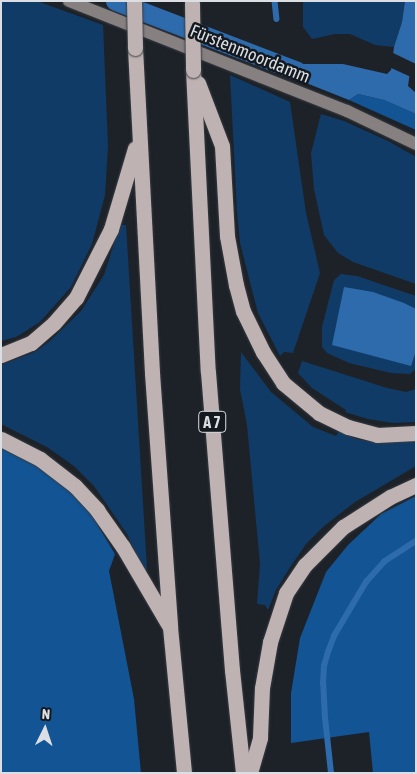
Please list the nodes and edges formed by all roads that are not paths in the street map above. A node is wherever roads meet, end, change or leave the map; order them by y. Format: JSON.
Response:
{"nodes":[{"id":1,"x":69,"y":1,"type":"edge"},
{"id":2,"x":134,"y":1,"type":"edge"},
{"id":3,"x":192,"y":2,"type":"edge"},
{"id":4,"x":193,"y":70,"type":"junction"},
{"id":5,"x":138,"y":136,"type":"junction"},
{"id":6,"x":416,"y":144,"type":"edge"},
{"id":7,"x":1,"y":355,"type":"edge"},
{"id":8,"x":416,"y":433,"type":"edge"},
{"id":9,"x":1,"y":439,"type":"edge"},
{"id":10,"x":416,"y":485,"type":"edge"},
{"id":11,"x":170,"y":627,"type":"junction"},
{"id":12,"x":184,"y":773,"type":"edge"},
{"id":13,"x":242,"y":773,"type":"edge"},
{"id":14,"x":250,"y":773,"type":"edge"}],
"edges":[{"from":1,"to":6,"type":"main road","name":"Fürstenmoordamm"},
{"from":2,"to":5,"type":"highway","bridge":true},
{"from":3,"to":4,"type":"highway","number":"A 7","bridge":true},
{"from":4,"to":8,"type":"highway"},
{"from":4,"to":13,"type":"highway","number":"A 7"},
{"from":5,"to":7,"type":"highway"},
{"from":5,"to":11,"type":"highway"},
{"from":9,"to":11,"type":"highway"},
{"from":10,"to":14,"type":"highway"},
{"from":11,"to":12,"type":"highway"}]}
